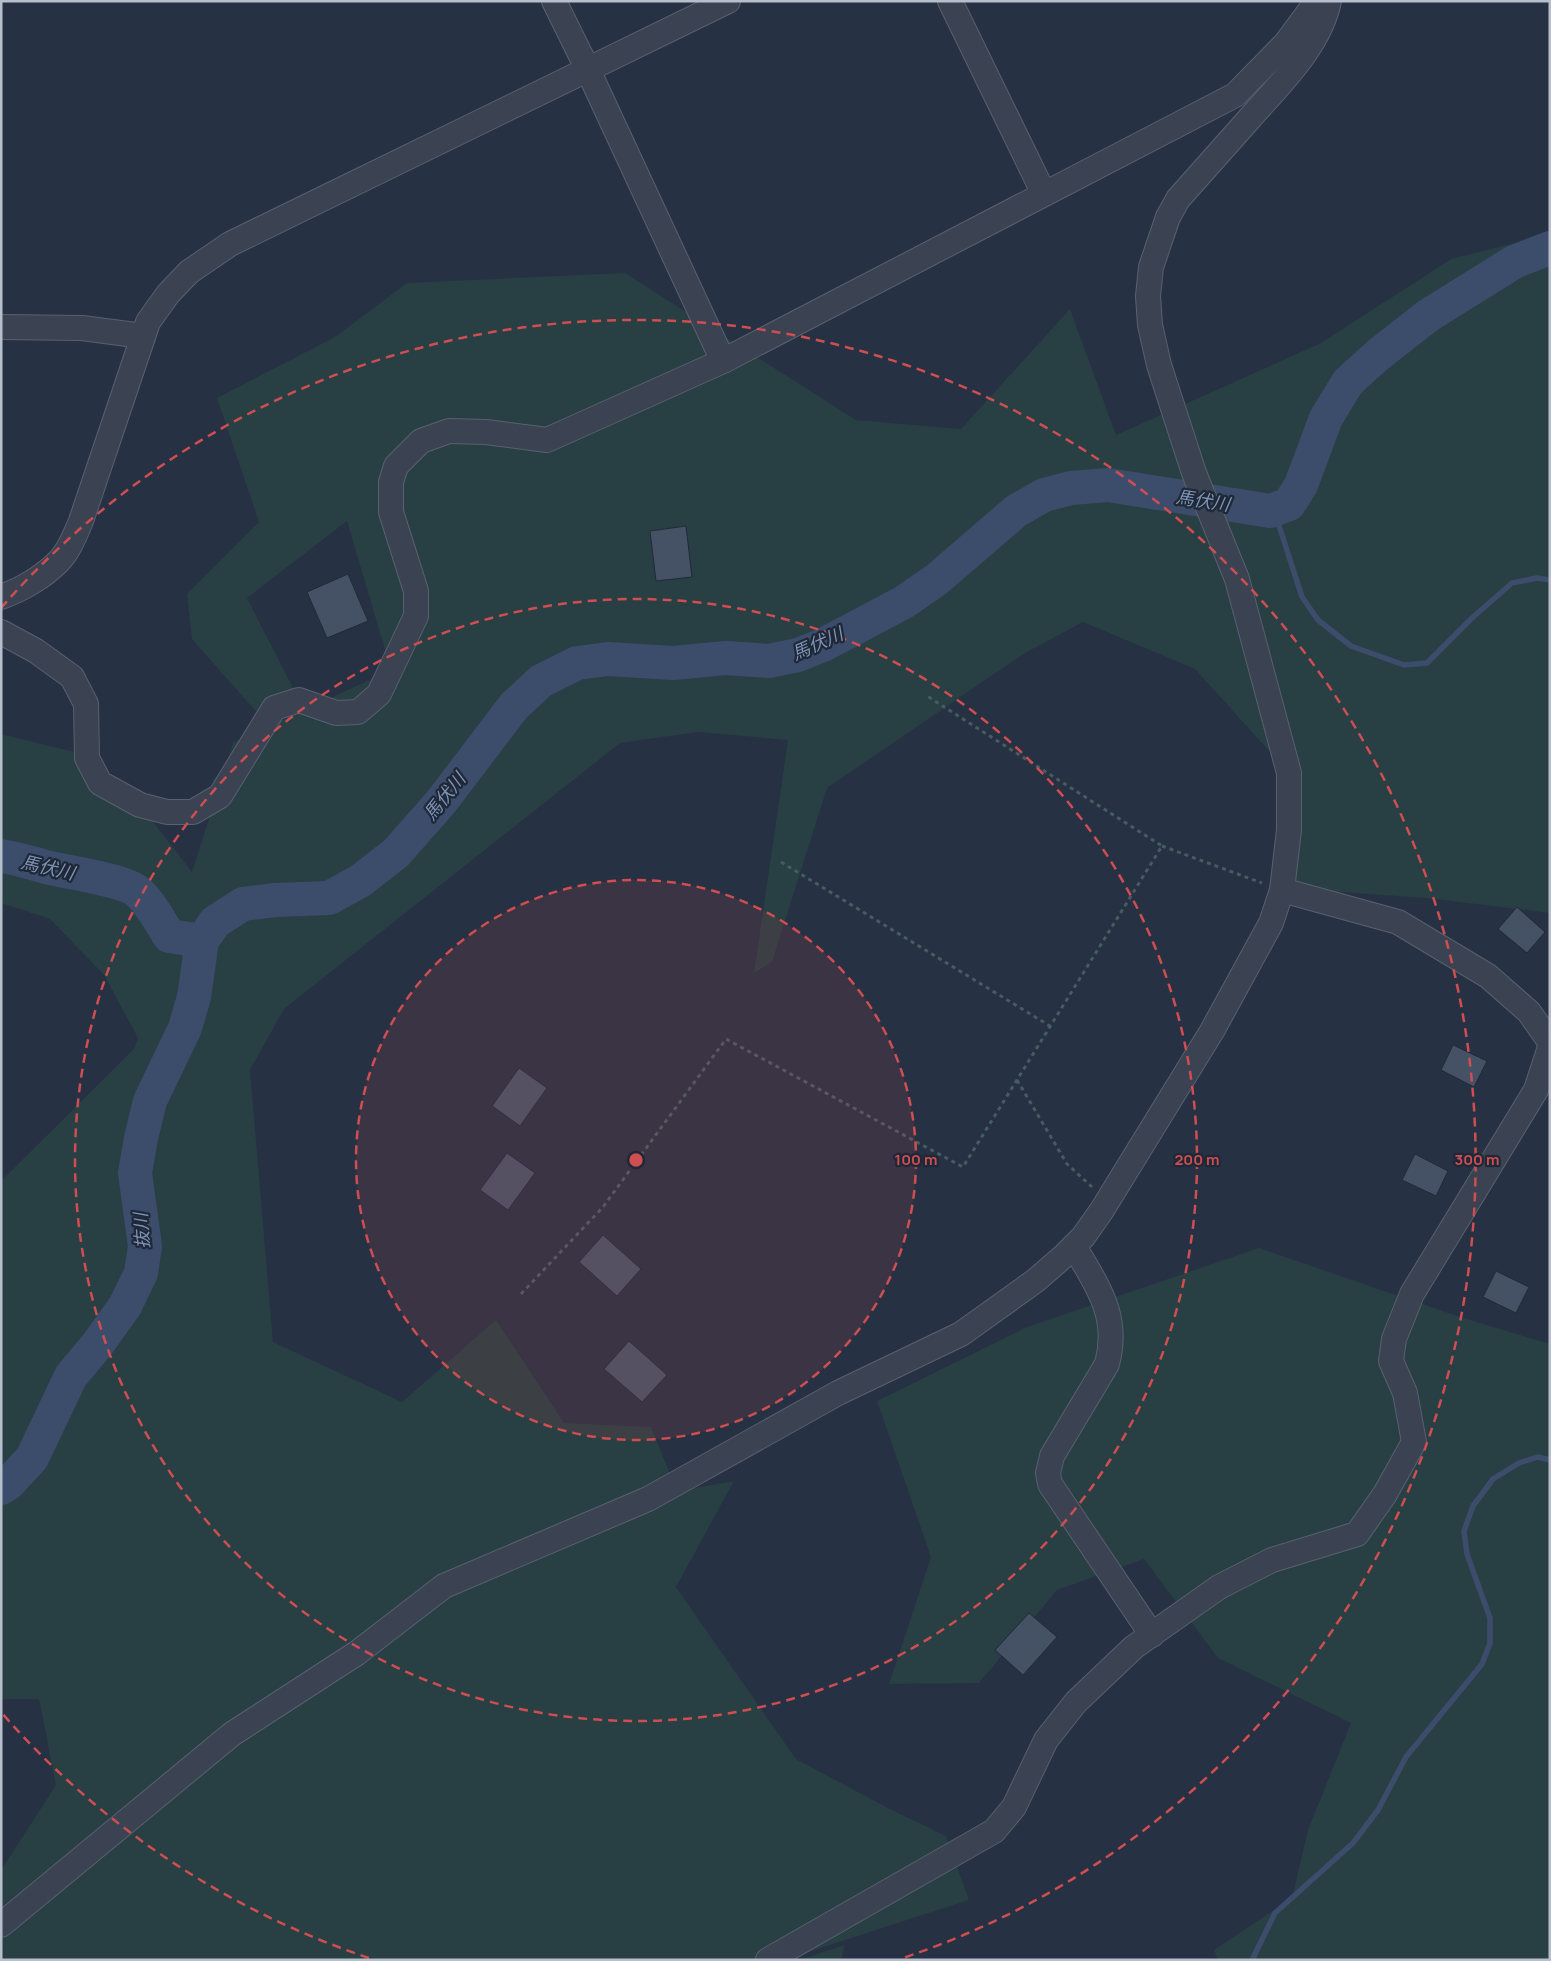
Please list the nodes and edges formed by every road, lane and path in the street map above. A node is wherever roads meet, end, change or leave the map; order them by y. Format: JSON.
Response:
{"nodes":[{"id":1,"x":554,"y":1,"type":"edge"},
{"id":2,"x":728,"y":1,"type":"edge"},
{"id":3,"x":950,"y":1,"type":"edge"},
{"id":4,"x":1317,"y":1,"type":"edge"},
{"id":5,"x":1329,"y":1,"type":"edge"},
{"id":6,"x":588,"y":70,"type":"junction"},
{"id":7,"x":1044,"y":194,"type":"junction"},
{"id":8,"x":1,"y":327,"type":"edge"},
{"id":9,"x":144,"y":336,"type":"junction"},
{"id":10,"x":723,"y":362,"type":"junction"},
{"id":11,"x":1,"y":597,"type":"edge"},
{"id":12,"x":1,"y":632,"type":"edge"},
{"id":13,"x":927,"y":696,"type":"dead end"},
{"id":14,"x":1162,"y":846,"type":"junction"},
{"id":15,"x":781,"y":862,"type":"dead end"},
{"id":16,"x":1282,"y":890,"type":"junction"},
{"id":17,"x":1050,"y":1026,"type":"junction"},
{"id":18,"x":1550,"y":1042,"type":"edge"},
{"id":19,"x":1550,"y":1048,"type":"edge"},
{"id":20,"x":1016,"y":1080,"type":"junction"},
{"id":21,"x":1107,"y":1200,"type":"junction"},
{"id":22,"x":1074,"y":1246,"type":"junction"},
{"id":23,"x":521,"y":1294,"type":"dead end"},
{"id":24,"x":1152,"y":1635,"type":"junction"},
{"id":25,"x":1,"y":1925,"type":"edge"},
{"id":26,"x":768,"y":1960,"type":"edge"}],
"edges":[{"from":1,"to":6,"type":"street"},
{"from":2,"to":6,"type":"street"},
{"from":3,"to":7,"type":"street"},
{"from":4,"to":7,"type":"street"},
{"from":5,"to":16,"type":"street"},
{"from":6,"to":9,"type":"street"},
{"from":6,"to":10,"type":"street"},
{"from":7,"to":10,"type":"street"},
{"from":8,"to":9,"type":"street"},
{"from":9,"to":11,"type":"street"},
{"from":10,"to":12,"type":"street"},
{"from":13,"to":14,"type":"path"},
{"from":14,"to":16,"type":"path"},
{"from":14,"to":17,"type":"path"},
{"from":15,"to":17,"type":"path"},
{"from":16,"to":18,"type":"street"},
{"from":16,"to":21,"type":"street"},
{"from":17,"to":20,"type":"path"},
{"from":19,"to":24,"type":"street"},
{"from":20,"to":21,"type":"path"},
{"from":20,"to":23,"type":"path"},
{"from":21,"to":22,"type":"street"},
{"from":22,"to":24,"type":"street"},
{"from":22,"to":25,"type":"street"},
{"from":24,"to":26,"type":"street"}]}
